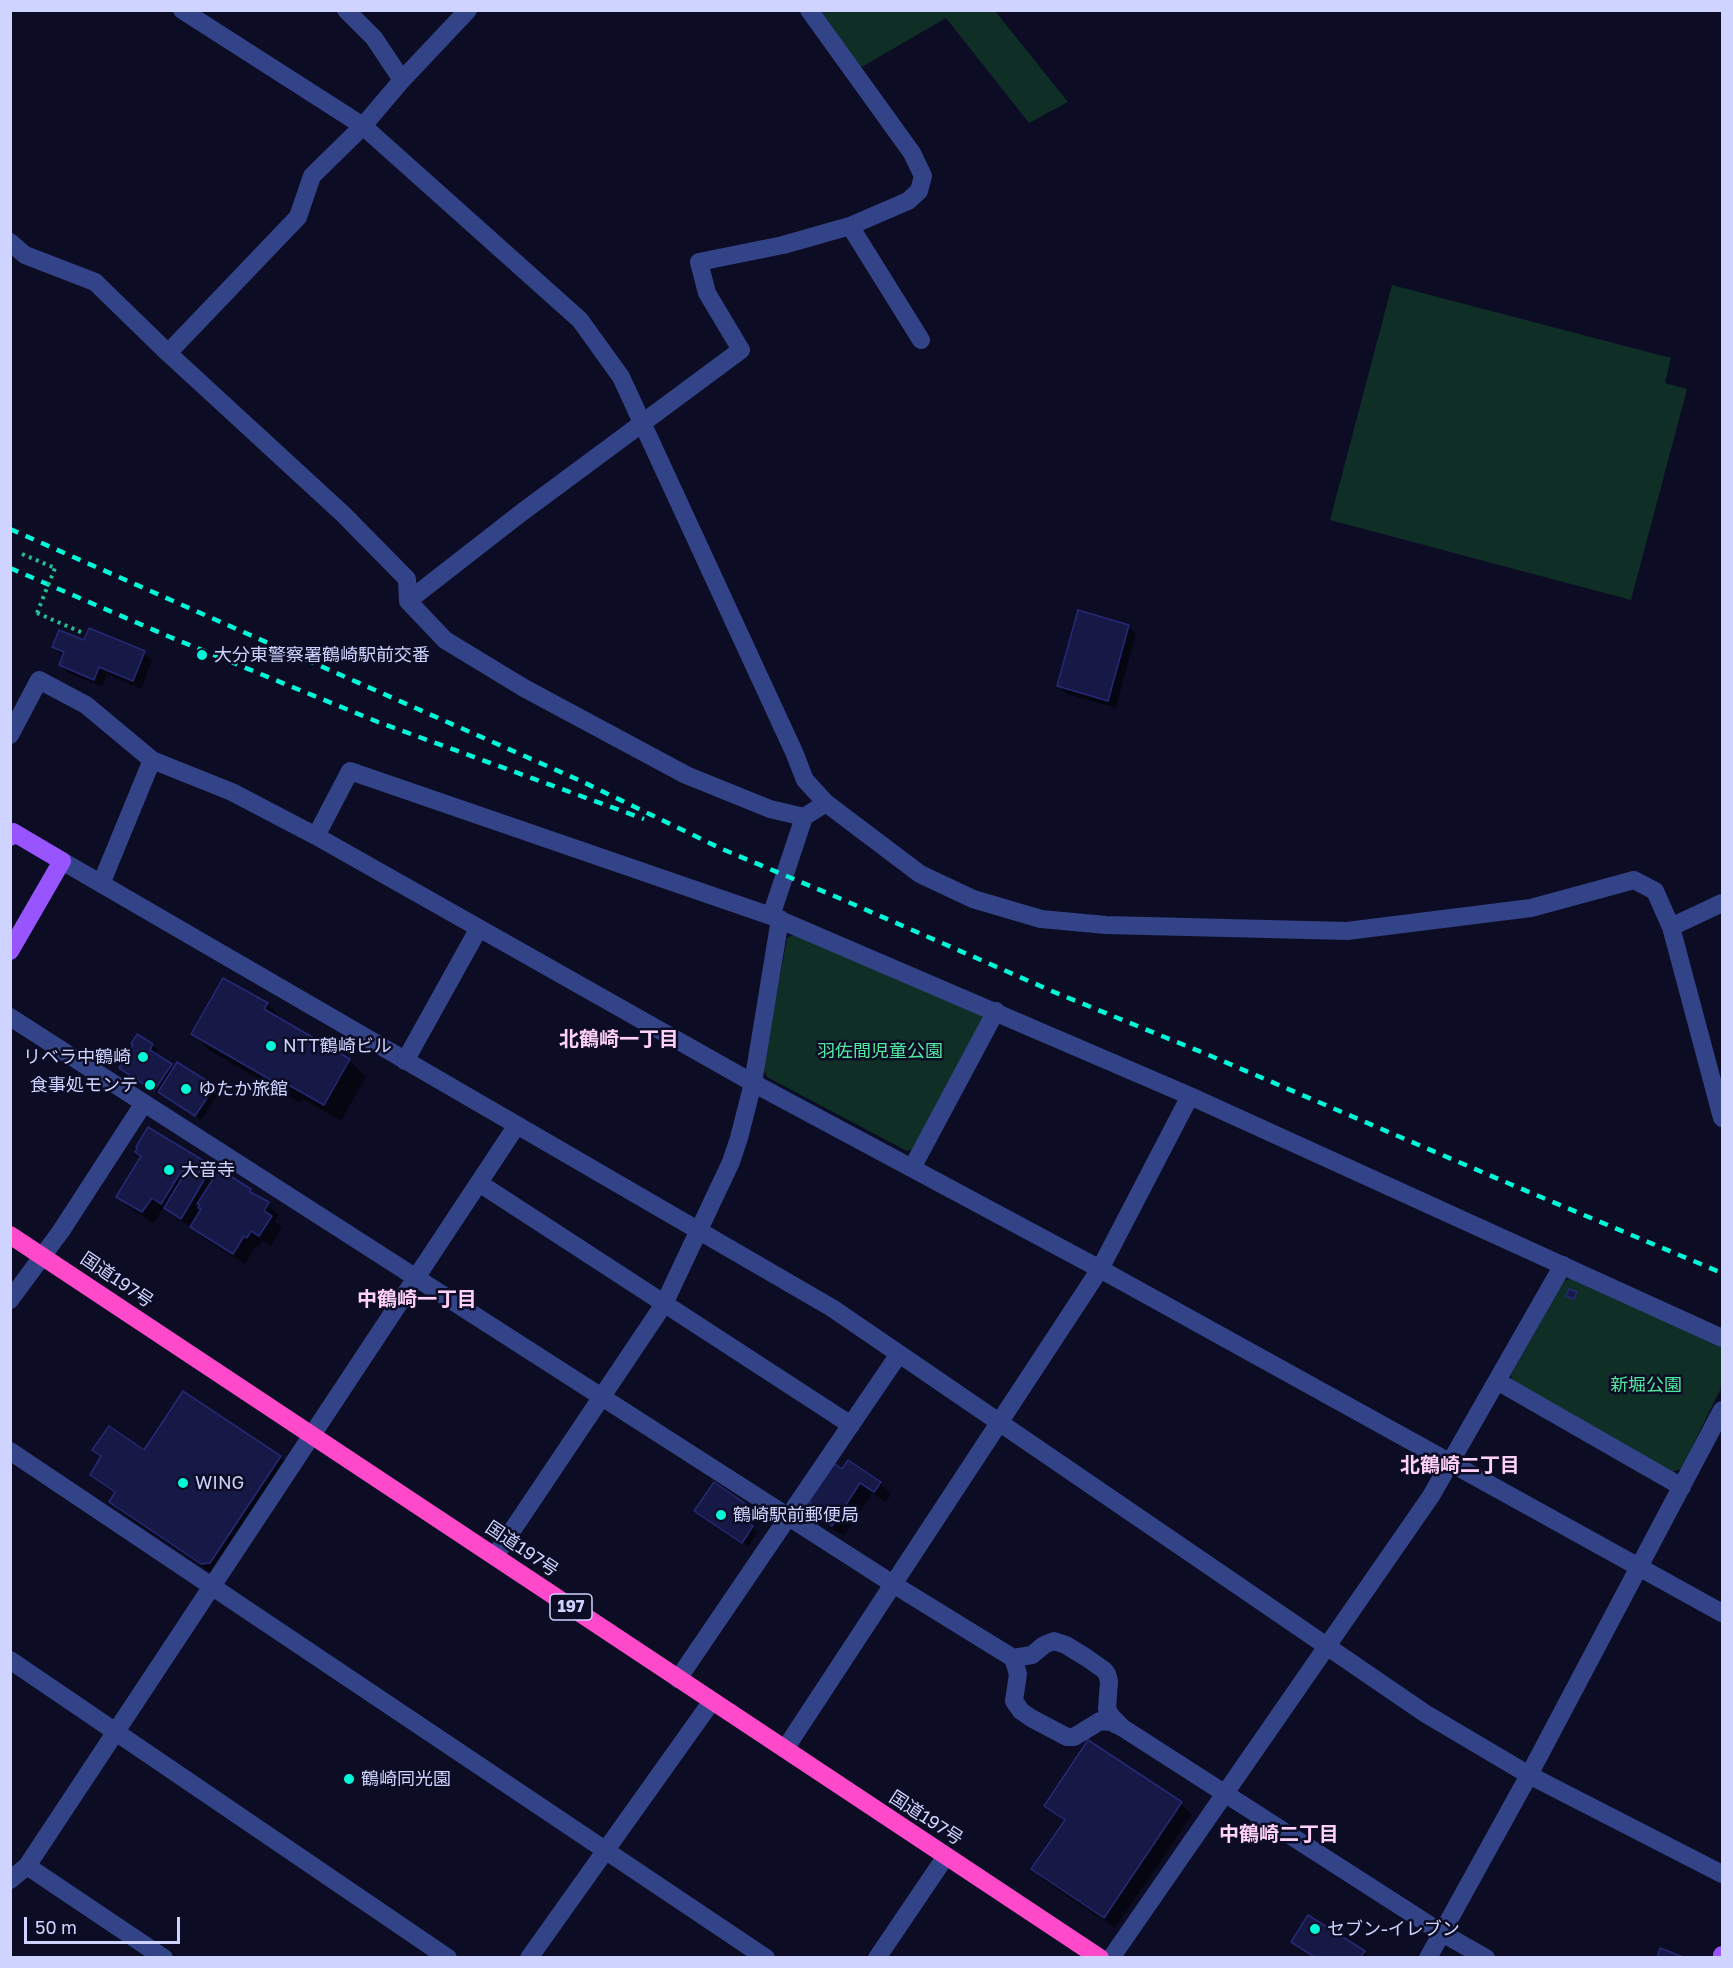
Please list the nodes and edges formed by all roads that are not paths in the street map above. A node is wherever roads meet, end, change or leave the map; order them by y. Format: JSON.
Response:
{"nodes":[{"id":1,"x":182,"y":10,"type":"edge"},
{"id":2,"x":346,"y":10,"type":"edge"},
{"id":3,"x":468,"y":10,"type":"edge"},
{"id":4,"x":809,"y":10,"type":"edge"},
{"id":5,"x":402,"y":80,"type":"junction"},
{"id":6,"x":363,"y":126,"type":"junction"},
{"id":7,"x":850,"y":226,"type":"junction"},
{"id":8,"x":10,"y":242,"type":"edge"},
{"id":9,"x":921,"y":340,"type":"dead end"},
{"id":10,"x":168,"y":353,"type":"junction"},
{"id":11,"x":641,"y":423,"type":"junction"},
{"id":12,"x":408,"y":602,"type":"junction"},
{"id":13,"x":10,"y":735,"type":"edge"},
{"id":14,"x":152,"y":760,"type":"junction"},
{"id":15,"x":826,"y":803,"type":"junction"},
{"id":16,"x":804,"y":817,"type":"junction"},
{"id":17,"x":12,"y":834,"type":"edge"},
{"id":18,"x":316,"y":836,"type":"junction"},
{"id":19,"x":62,"y":861,"type":"junction"},
{"id":20,"x":101,"y":884,"type":"junction"},
{"id":21,"x":1722,"y":903,"type":"edge"},
{"id":22,"x":776,"y":917,"type":"junction"},
{"id":23,"x":1671,"y":927,"type":"junction"},
{"id":24,"x":479,"y":928,"type":"junction"},
{"id":25,"x":10,"y":951,"type":"edge"},
{"id":26,"x":996,"y":1011,"type":"junction"},
{"id":27,"x":10,"y":1017,"type":"edge"},
{"id":28,"x":405,"y":1061,"type":"junction"},
{"id":29,"x":753,"y":1083,"type":"junction"},
{"id":30,"x":1190,"y":1096,"type":"junction"},
{"id":31,"x":144,"y":1102,"type":"junction"},
{"id":32,"x":1722,"y":1118,"type":"edge"},
{"id":33,"x":517,"y":1125,"type":"junction"},
{"id":34,"x":912,"y":1168,"type":"junction"},
{"id":35,"x":479,"y":1183,"type":"junction"},
{"id":36,"x":699,"y":1231,"type":"junction"},
{"id":37,"x":10,"y":1235,"type":"edge"},
{"id":38,"x":42,"y":1256,"type":"junction"},
{"id":39,"x":1563,"y":1265,"type":"junction"},
{"id":40,"x":1100,"y":1269,"type":"junction"},
{"id":41,"x":416,"y":1278,"type":"junction"},
{"id":42,"x":10,"y":1300,"type":"edge"},
{"id":43,"x":664,"y":1304,"type":"junction"},
{"id":44,"x":1722,"y":1338,"type":"edge"},
{"id":45,"x":899,"y":1354,"type":"junction"},
{"id":46,"x":1497,"y":1382,"type":"junction"},
{"id":47,"x":602,"y":1397,"type":"junction"},
{"id":48,"x":1722,"y":1410,"type":"edge"},
{"id":49,"x":999,"y":1422,"type":"junction"},
{"id":50,"x":851,"y":1425,"type":"junction"},
{"id":51,"x":312,"y":1435,"type":"junction"},
{"id":52,"x":10,"y":1451,"type":"edge"},
{"id":53,"x":1450,"y":1463,"type":"junction"},
{"id":54,"x":1682,"y":1487,"type":"junction"},
{"id":55,"x":788,"y":1517,"type":"junction"},
{"id":56,"x":495,"y":1556,"type":"junction"},
{"id":57,"x":1639,"y":1567,"type":"junction"},
{"id":58,"x":893,"y":1584,"type":"junction"},
{"id":59,"x":212,"y":1586,"type":"junction"},
{"id":60,"x":1722,"y":1613,"type":"edge"},
{"id":61,"x":1327,"y":1646,"type":"junction"},
{"id":62,"x":1013,"y":1658,"type":"junction"},
{"id":63,"x":10,"y":1660,"type":"edge"},
{"id":64,"x":678,"y":1679,"type":"junction"},
{"id":65,"x":712,"y":1701,"type":"junction"},
{"id":66,"x":1123,"y":1728,"type":"junction"},
{"id":67,"x":116,"y":1732,"type":"junction"},
{"id":68,"x":785,"y":1749,"type":"junction"},
{"id":69,"x":1529,"y":1775,"type":"junction"},
{"id":70,"x":1225,"y":1794,"type":"junction"},
{"id":71,"x":605,"y":1850,"type":"junction"},
{"id":72,"x":946,"y":1856,"type":"junction"},
{"id":73,"x":27,"y":1866,"type":"junction"},
{"id":74,"x":1722,"y":1874,"type":"edge"},
{"id":75,"x":10,"y":1880,"type":"edge"},
{"id":76,"x":1442,"y":1933,"type":"junction"},
{"id":77,"x":164,"y":1958,"type":"edge"},
{"id":78,"x":448,"y":1958,"type":"edge"},
{"id":79,"x":529,"y":1958,"type":"edge"},
{"id":80,"x":766,"y":1958,"type":"edge"},
{"id":81,"x":877,"y":1958,"type":"edge"},
{"id":82,"x":1100,"y":1958,"type":"edge"},
{"id":83,"x":1111,"y":1958,"type":"edge"},
{"id":84,"x":1428,"y":1958,"type":"edge"},
{"id":85,"x":1486,"y":1958,"type":"edge"}],
"edges":[{"from":1,"to":6,"type":"street"},
{"from":2,"to":5,"type":"street"},
{"from":3,"to":5,"type":"street"},
{"from":4,"to":7,"type":"street"},
{"from":5,"to":6,"type":"street"},
{"from":6,"to":10,"type":"street"},
{"from":6,"to":11,"type":"street"},
{"from":7,"to":9,"type":"street"},
{"from":7,"to":11,"type":"street"},
{"from":8,"to":10,"type":"street"},
{"from":10,"to":12,"type":"street"},
{"from":11,"to":12,"type":"street"},
{"from":11,"to":15,"type":"street"},
{"from":12,"to":16,"type":"street"},
{"from":13,"to":14,"type":"street"},
{"from":14,"to":18,"type":"street"},
{"from":14,"to":20,"type":"street"},
{"from":15,"to":16,"type":"street"},
{"from":15,"to":23,"type":"street"},
{"from":16,"to":22,"type":"street"},
{"from":17,"to":19,"type":"main road"},
{"from":18,"to":22,"type":"street"},
{"from":18,"to":24,"type":"street"},
{"from":19,"to":20,"type":"street"},
{"from":19,"to":25,"type":"main road"},
{"from":20,"to":28,"type":"street"},
{"from":21,"to":23,"type":"street"},
{"from":22,"to":26,"type":"street"},
{"from":22,"to":29,"type":"street"},
{"from":23,"to":32,"type":"street"},
{"from":24,"to":28,"type":"street"},
{"from":24,"to":29,"type":"street"},
{"from":26,"to":30,"type":"street"},
{"from":26,"to":34,"type":"street"},
{"from":27,"to":31,"type":"street"},
{"from":28,"to":33,"type":"street"},
{"from":29,"to":34,"type":"street"},
{"from":29,"to":36,"type":"street"},
{"from":30,"to":39,"type":"street"},
{"from":30,"to":40,"type":"street"},
{"from":31,"to":38,"type":"street"},
{"from":31,"to":41,"type":"street"},
{"from":33,"to":35,"type":"street"},
{"from":33,"to":36,"type":"street"},
{"from":34,"to":40,"type":"street"},
{"from":35,"to":41,"type":"street"},
{"from":35,"to":43,"type":"street"},
{"from":36,"to":43,"type":"street"},
{"from":36,"to":45,"type":"street"},
{"from":37,"to":38,"type":"highway","name":"国道197号","number":"197"},
{"from":38,"to":42,"type":"street"},
{"from":38,"to":51,"type":"highway","name":"国道197号","number":"197"},
{"from":39,"to":44,"type":"street"},
{"from":39,"to":46,"type":"street"},
{"from":40,"to":49,"type":"street"},
{"from":40,"to":53,"type":"street"},
{"from":41,"to":47,"type":"street"},
{"from":41,"to":51,"type":"street"},
{"from":43,"to":47,"type":"street"},
{"from":43,"to":50,"type":"street"},
{"from":45,"to":49,"type":"street"},
{"from":45,"to":50,"type":"street"},
{"from":46,"to":53,"type":"street"},
{"from":46,"to":54,"type":"street"},
{"from":47,"to":55,"type":"street"},
{"from":47,"to":56,"type":"street"},
{"from":48,"to":54,"type":"street"},
{"from":49,"to":58,"type":"street"},
{"from":49,"to":61,"type":"street"},
{"from":50,"to":55,"type":"street"},
{"from":51,"to":56,"type":"highway","name":"国道197号","number":"197"},
{"from":51,"to":59,"type":"street"},
{"from":52,"to":59,"type":"street"},
{"from":53,"to":57,"type":"street"},
{"from":53,"to":61,"type":"street"},
{"from":54,"to":57,"type":"street"},
{"from":55,"to":58,"type":"street"},
{"from":55,"to":64,"type":"street"},
{"from":56,"to":64,"type":"highway","name":"国道197号","number":"197"},
{"from":57,"to":60,"type":"street"},
{"from":57,"to":69,"type":"street"},
{"from":58,"to":62,"type":"street"},
{"from":58,"to":68,"type":"street"},
{"from":59,"to":67,"type":"street"},
{"from":59,"to":71,"type":"street"},
{"from":61,"to":69,"type":"street"},
{"from":61,"to":70,"type":"street"},
{"from":62,"to":66,"type":"street"},
{"from":62,"to":66,"type":"street"},
{"from":63,"to":67,"type":"street"},
{"from":64,"to":65,"type":"highway","name":"国道197号","number":"197"},
{"from":65,"to":68,"type":"highway","name":"国道197号","number":"197"},
{"from":65,"to":71,"type":"street"},
{"from":66,"to":70,"type":"street"},
{"from":67,"to":73,"type":"street"},
{"from":67,"to":78,"type":"street"},
{"from":68,"to":72,"type":"highway","name":"国道197号","number":"197"},
{"from":69,"to":74,"type":"street"},
{"from":69,"to":76,"type":"street"},
{"from":70,"to":76,"type":"street"},
{"from":70,"to":83,"type":"street"},
{"from":71,"to":79,"type":"street"},
{"from":71,"to":80,"type":"street"},
{"from":72,"to":81,"type":"street"},
{"from":72,"to":82,"type":"highway","name":"国道197号","number":"197"},
{"from":73,"to":75,"type":"street"},
{"from":73,"to":77,"type":"street"},
{"from":76,"to":84,"type":"street"},
{"from":76,"to":85,"type":"street"}]}
